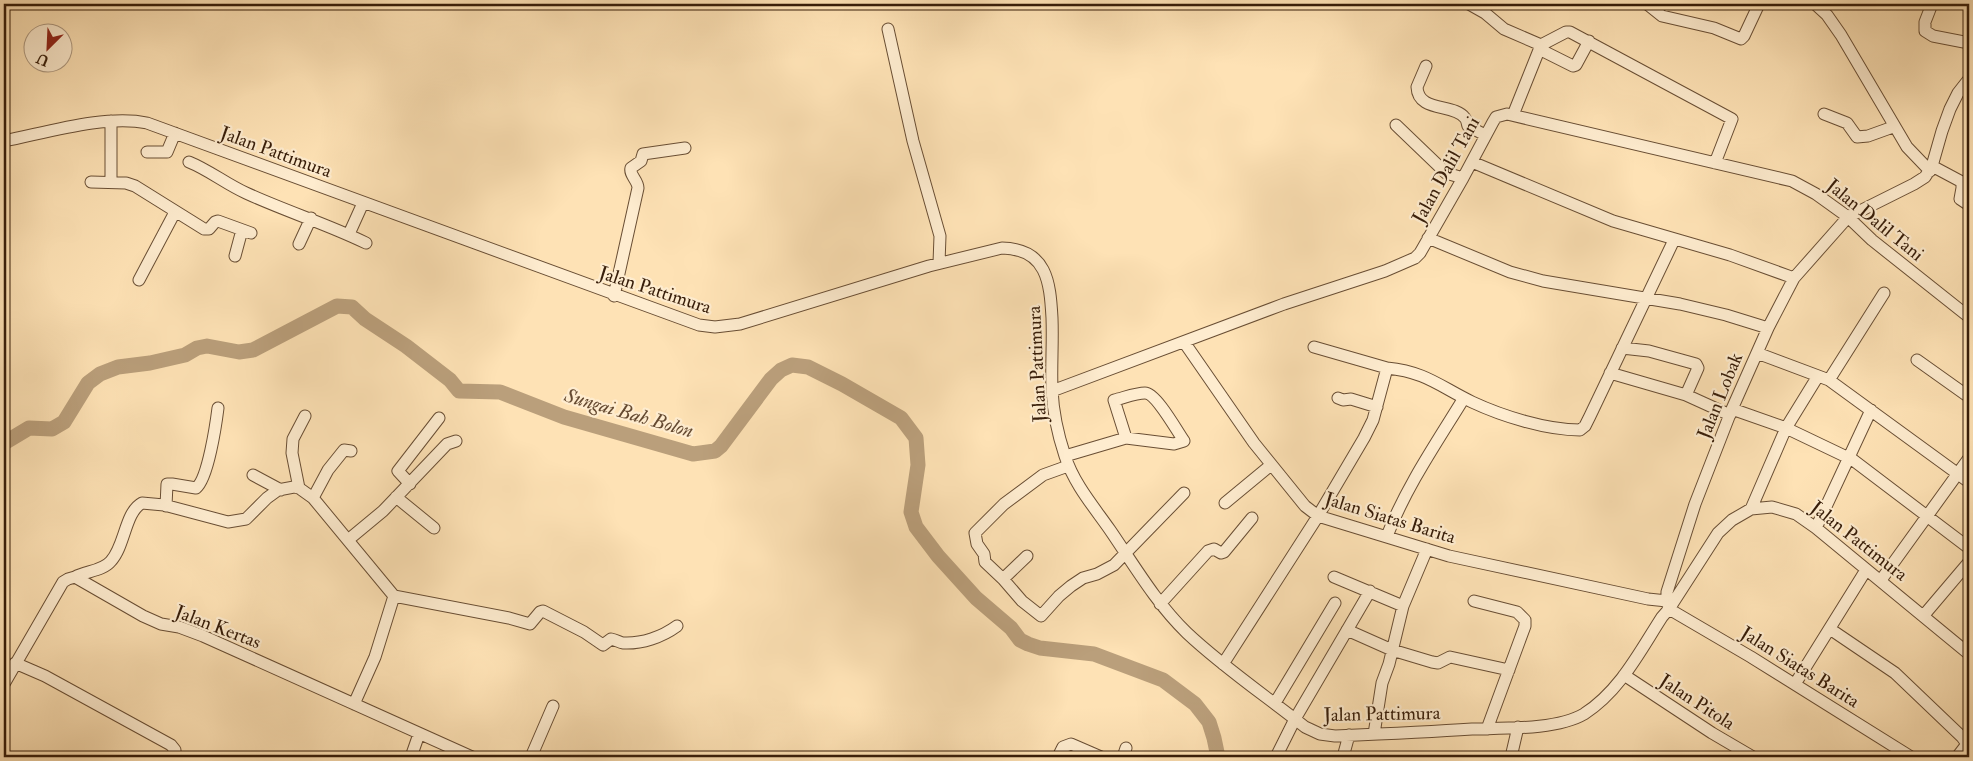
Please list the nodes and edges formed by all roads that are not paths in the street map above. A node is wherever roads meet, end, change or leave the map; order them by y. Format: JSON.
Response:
{"nodes":[{"id":1,"x":1469,"y":4,"type":"edge"},
{"id":2,"x":1647,"y":4,"type":"edge"},
{"id":3,"x":1759,"y":4,"type":"edge"},
{"id":4,"x":1815,"y":4,"type":"edge"},
{"id":5,"x":1932,"y":4,"type":"edge"},
{"id":6,"x":888,"y":29,"type":"dead end"},
{"id":7,"x":1589,"y":40,"type":"junction"},
{"id":8,"x":1969,"y":42,"type":"edge"},
{"id":9,"x":1540,"y":47,"type":"junction"},
{"id":10,"x":1426,"y":66,"type":"dead end"},
{"id":11,"x":1969,"y":79,"type":"edge"},
{"id":12,"x":1824,"y":114,"type":"dead end"},
{"id":13,"x":1513,"y":115,"type":"junction"},
{"id":14,"x":111,"y":121,"type":"junction"},
{"id":15,"x":1396,"y":125,"type":"dead end"},
{"id":16,"x":1893,"y":127,"type":"junction"},
{"id":17,"x":175,"y":134,"type":"junction"},
{"id":18,"x":1485,"y":135,"type":"junction"},
{"id":19,"x":4,"y":141,"type":"edge"},
{"id":20,"x":685,"y":148,"type":"dead end"},
{"id":21,"x":147,"y":152,"type":"dead end"},
{"id":22,"x":189,"y":162,"type":"dead end"},
{"id":23,"x":1472,"y":162,"type":"junction"},
{"id":24,"x":1715,"y":163,"type":"junction"},
{"id":25,"x":1931,"y":168,"type":"junction"},
{"id":26,"x":1463,"y":178,"type":"junction"},
{"id":27,"x":91,"y":182,"type":"dead end"},
{"id":28,"x":111,"y":182,"type":"junction"},
{"id":29,"x":364,"y":203,"type":"junction"},
{"id":30,"x":1969,"y":205,"type":"edge"},
{"id":31,"x":175,"y":212,"type":"junction"},
{"id":32,"x":1848,"y":217,"type":"junction"},
{"id":33,"x":311,"y":218,"type":"junction"},
{"id":34,"x":349,"y":234,"type":"junction"},
{"id":35,"x":1428,"y":238,"type":"junction"},
{"id":36,"x":1674,"y":240,"type":"junction"},
{"id":37,"x":366,"y":243,"type":"dead end"},
{"id":38,"x":299,"y":244,"type":"dead end"},
{"id":39,"x":235,"y":256,"type":"dead end"},
{"id":40,"x":942,"y":262,"type":"junction"},
{"id":41,"x":1794,"y":278,"type":"junction"},
{"id":42,"x":138,"y":280,"type":"dead end"},
{"id":43,"x":1884,"y":293,"type":"dead end"},
{"id":44,"x":614,"y":296,"type":"junction"},
{"id":45,"x":1645,"y":299,"type":"junction"},
{"id":46,"x":1969,"y":317,"type":"edge"},
{"id":47,"x":1768,"y":328,"type":"junction"},
{"id":48,"x":1184,"y":342,"type":"junction"},
{"id":49,"x":1314,"y":347,"type":"dead end"},
{"id":50,"x":1622,"y":348,"type":"junction"},
{"id":51,"x":1757,"y":352,"type":"junction"},
{"id":52,"x":1918,"y":360,"type":"dead end"},
{"id":53,"x":1387,"y":368,"type":"junction"},
{"id":54,"x":1610,"y":372,"type":"junction"},
{"id":55,"x":1818,"y":376,"type":"junction"},
{"id":56,"x":1829,"y":380,"type":"junction"},
{"id":57,"x":1052,"y":391,"type":"junction"},
{"id":58,"x":1686,"y":395,"type":"junction"},
{"id":59,"x":1969,"y":397,"type":"edge"},
{"id":60,"x":1338,"y":398,"type":"dead end"},
{"id":61,"x":1464,"y":398,"type":"junction"},
{"id":62,"x":1377,"y":407,"type":"junction"},
{"id":63,"x":218,"y":408,"type":"dead end"},
{"id":64,"x":1871,"y":410,"type":"junction"},
{"id":65,"x":1731,"y":412,"type":"junction"},
{"id":66,"x":305,"y":416,"type":"dead end"},
{"id":67,"x":439,"y":418,"type":"dead end"},
{"id":68,"x":1786,"y":428,"type":"junction"},
{"id":69,"x":1126,"y":438,"type":"junction"},
{"id":70,"x":456,"y":441,"type":"dead end"},
{"id":71,"x":351,"y":451,"type":"dead end"},
{"id":72,"x":1849,"y":458,"type":"junction"},
{"id":73,"x":1969,"y":458,"type":"edge"},
{"id":74,"x":1067,"y":461,"type":"junction"},
{"id":75,"x":1271,"y":465,"type":"junction"},
{"id":76,"x":254,"y":474,"type":"dead end"},
{"id":77,"x":1958,"y":474,"type":"junction"},
{"id":78,"x":1969,"y":482,"type":"edge"},
{"id":79,"x":410,"y":484,"type":"junction"},
{"id":80,"x":299,"y":488,"type":"junction"},
{"id":81,"x":281,"y":490,"type":"junction"},
{"id":82,"x":1184,"y":493,"type":"dead end"},
{"id":83,"x":396,"y":497,"type":"junction"},
{"id":84,"x":313,"y":498,"type":"junction"},
{"id":85,"x":1225,"y":503,"type":"dead end"},
{"id":86,"x":166,"y":506,"type":"junction"},
{"id":87,"x":1752,"y":509,"type":"junction"},
{"id":88,"x":1318,"y":516,"type":"junction"},
{"id":89,"x":1928,"y":516,"type":"junction"},
{"id":90,"x":1252,"y":518,"type":"dead end"},
{"id":91,"x":434,"y":528,"type":"dead end"},
{"id":92,"x":1816,"y":528,"type":"junction"},
{"id":93,"x":1387,"y":536,"type":"junction"},
{"id":94,"x":348,"y":540,"type":"junction"},
{"id":95,"x":1969,"y":548,"type":"edge"},
{"id":96,"x":1426,"y":549,"type":"junction"},
{"id":97,"x":1125,"y":553,"type":"junction"},
{"id":98,"x":1027,"y":556,"type":"dead end"},
{"id":99,"x":1969,"y":562,"type":"edge"},
{"id":100,"x":1866,"y":570,"type":"junction"},
{"id":101,"x":75,"y":577,"type":"junction"},
{"id":102,"x":1334,"y":578,"type":"dead end"},
{"id":103,"x":1003,"y":579,"type":"junction"},
{"id":104,"x":1882,"y":580,"type":"junction"},
{"id":105,"x":1370,"y":591,"type":"junction"},
{"id":106,"x":394,"y":596,"type":"junction"},
{"id":107,"x":1474,"y":600,"type":"dead end"},
{"id":108,"x":1335,"y":603,"type":"dead end"},
{"id":109,"x":1160,"y":604,"type":"junction"},
{"id":110,"x":1668,"y":605,"type":"junction"},
{"id":111,"x":1403,"y":606,"type":"junction"},
{"id":112,"x":1924,"y":615,"type":"junction"},
{"id":113,"x":678,"y":626,"type":"dead end"},
{"id":114,"x":1830,"y":629,"type":"junction"},
{"id":115,"x":1347,"y":630,"type":"junction"},
{"id":116,"x":1392,"y":650,"type":"junction"},
{"id":117,"x":1969,"y":654,"type":"edge"},
{"id":118,"x":15,"y":663,"type":"junction"},
{"id":119,"x":1223,"y":664,"type":"junction"},
{"id":120,"x":1510,"y":670,"type":"junction"},
{"id":121,"x":1624,"y":675,"type":"junction"},
{"id":122,"x":4,"y":684,"type":"edge"},
{"id":123,"x":1795,"y":684,"type":"junction"},
{"id":124,"x":1275,"y":703,"type":"junction"},
{"id":125,"x":354,"y":704,"type":"junction"},
{"id":126,"x":553,"y":706,"type":"dead end"},
{"id":127,"x":1295,"y":719,"type":"junction"},
{"id":128,"x":1518,"y":727,"type":"junction"},
{"id":129,"x":1487,"y":729,"type":"junction"},
{"id":130,"x":419,"y":734,"type":"junction"},
{"id":131,"x":1374,"y":734,"type":"junction"},
{"id":132,"x":1349,"y":735,"type":"junction"},
{"id":133,"x":1962,"y":755,"type":"edge"},
{"id":134,"x":175,"y":757,"type":"edge"},
{"id":135,"x":411,"y":757,"type":"edge"},
{"id":136,"x":472,"y":757,"type":"edge"},
{"id":137,"x":530,"y":757,"type":"edge"},
{"id":138,"x":1058,"y":757,"type":"edge"},
{"id":139,"x":1101,"y":757,"type":"edge"},
{"id":140,"x":1276,"y":757,"type":"edge"},
{"id":141,"x":1343,"y":757,"type":"edge"},
{"id":142,"x":1510,"y":757,"type":"edge"},
{"id":143,"x":1753,"y":757,"type":"edge"},
{"id":144,"x":1912,"y":757,"type":"edge"}],
"edges":[{"from":1,"to":9,"type":"street"},
{"from":2,"to":3,"type":"street"},
{"from":4,"to":16,"type":"street"},
{"from":5,"to":8,"type":"street"},
{"from":6,"to":40,"type":"street"},
{"from":7,"to":9,"type":"street"},
{"from":7,"to":9,"type":"street"},
{"from":7,"to":24,"type":"street"},
{"from":9,"to":13,"type":"street"},
{"from":10,"to":18,"type":"street"},
{"from":11,"to":25,"type":"street"},
{"from":12,"to":16,"type":"street"},
{"from":13,"to":18,"type":"street","name":"Jalan Dalil Tani"},
{"from":13,"to":24,"type":"street","name":"Jalan Dalil Tani"},
{"from":14,"to":17,"type":"street","name":"Jalan Pattimura"},
{"from":14,"to":19,"type":"street","name":"Jalan Pattimura"},
{"from":14,"to":28,"type":"street"},
{"from":15,"to":26,"type":"street"},
{"from":16,"to":25,"type":"street"},
{"from":17,"to":21,"type":"street"},
{"from":17,"to":29,"type":"street","name":"Jalan Pattimura"},
{"from":18,"to":23,"type":"street","name":"Jalan Dalil Tani"},
{"from":20,"to":44,"type":"street"},
{"from":22,"to":33,"type":"street"},
{"from":23,"to":26,"type":"street","name":"Jalan Dalil Tani"},
{"from":23,"to":36,"type":"street"},
{"from":24,"to":32,"type":"street","name":"Jalan Dalil Tani"},
{"from":25,"to":30,"type":"street"},
{"from":25,"to":32,"type":"street"},
{"from":26,"to":35,"type":"street","name":"Jalan Dalil Tani"},
{"from":27,"to":28,"type":"street"},
{"from":28,"to":31,"type":"street"},
{"from":29,"to":34,"type":"street"},
{"from":29,"to":44,"type":"street","name":"Jalan Pattimura"},
{"from":31,"to":39,"type":"street"},
{"from":31,"to":42,"type":"street"},
{"from":32,"to":41,"type":"street","name":"Jalan Lobak"},
{"from":32,"to":46,"type":"street","name":"Jalan Dalil Tani"},
{"from":33,"to":34,"type":"street"},
{"from":33,"to":38,"type":"street"},
{"from":34,"to":37,"type":"street"},
{"from":35,"to":45,"type":"street"},
{"from":35,"to":48,"type":"street","name":"Jalan Dalil Tani"},
{"from":36,"to":41,"type":"street"},
{"from":36,"to":45,"type":"street"},
{"from":40,"to":44,"type":"street","name":"Jalan Pattimura"},
{"from":40,"to":57,"type":"street","name":"Jalan Pattimura"},
{"from":41,"to":47,"type":"street","name":"Jalan Lobak"},
{"from":43,"to":56,"type":"street"},
{"from":45,"to":47,"type":"street"},
{"from":45,"to":50,"type":"street"},
{"from":47,"to":51,"type":"street","name":"Jalan Lobak"},
{"from":48,"to":57,"type":"street","name":"Jalan Dalil Tani"},
{"from":48,"to":75,"type":"street","name":"Jalan Siatas Barita"},
{"from":49,"to":53,"type":"street"},
{"from":50,"to":54,"type":"street"},
{"from":50,"to":58,"type":"street"},
{"from":51,"to":55,"type":"street"},
{"from":51,"to":65,"type":"street","name":"Jalan Lobak"},
{"from":52,"to":59,"type":"street"},
{"from":53,"to":61,"type":"street"},
{"from":53,"to":62,"type":"street"},
{"from":54,"to":58,"type":"street"},
{"from":54,"to":61,"type":"street"},
{"from":55,"to":56,"type":"street"},
{"from":55,"to":68,"type":"street"},
{"from":56,"to":64,"type":"street"},
{"from":57,"to":74,"type":"street","name":"Jalan Pattimura"},
{"from":58,"to":65,"type":"street"},
{"from":60,"to":62,"type":"street"},
{"from":61,"to":93,"type":"street"},
{"from":62,"to":88,"type":"street"},
{"from":63,"to":86,"type":"street"},
{"from":64,"to":72,"type":"street"},
{"from":64,"to":77,"type":"street"},
{"from":65,"to":68,"type":"street"},
{"from":65,"to":110,"type":"street","name":"Jalan Lobak"},
{"from":66,"to":80,"type":"street"},
{"from":67,"to":79,"type":"street"},
{"from":68,"to":72,"type":"street"},
{"from":68,"to":87,"type":"street"},
{"from":69,"to":69,"type":"street"},
{"from":69,"to":74,"type":"street"},
{"from":70,"to":79,"type":"street"},
{"from":71,"to":84,"type":"street"},
{"from":72,"to":89,"type":"street"},
{"from":72,"to":92,"type":"street"},
{"from":73,"to":77,"type":"street"},
{"from":74,"to":97,"type":"street","name":"Jalan Pattimura"},
{"from":74,"to":103,"type":"street"},
{"from":75,"to":85,"type":"street"},
{"from":75,"to":88,"type":"street","name":"Jalan Siatas Barita"},
{"from":76,"to":81,"type":"street"},
{"from":77,"to":78,"type":"street"},
{"from":77,"to":89,"type":"street"},
{"from":79,"to":83,"type":"street"},
{"from":80,"to":81,"type":"street"},
{"from":80,"to":84,"type":"street"},
{"from":81,"to":86,"type":"street"},
{"from":82,"to":97,"type":"street"},
{"from":83,"to":91,"type":"street"},
{"from":83,"to":94,"type":"street"},
{"from":84,"to":94,"type":"street"},
{"from":86,"to":101,"type":"street"},
{"from":87,"to":92,"type":"street","name":"Jalan Pattimura"},
{"from":87,"to":110,"type":"street","name":"Jalan Pattimura"},
{"from":88,"to":93,"type":"street","name":"Jalan Siatas Barita"},
{"from":88,"to":119,"type":"street"},
{"from":89,"to":95,"type":"street"},
{"from":89,"to":104,"type":"street"},
{"from":90,"to":109,"type":"street"},
{"from":92,"to":100,"type":"street","name":"Jalan Pattimura"},
{"from":93,"to":96,"type":"street","name":"Jalan Siatas Barita"},
{"from":94,"to":106,"type":"street"},
{"from":96,"to":110,"type":"street","name":"Jalan Siatas Barita"},
{"from":96,"to":111,"type":"street"},
{"from":97,"to":103,"type":"street"},
{"from":97,"to":109,"type":"street","name":"Jalan Pattimura"},
{"from":98,"to":103,"type":"street"},
{"from":99,"to":112,"type":"street"},
{"from":100,"to":104,"type":"street","name":"Jalan Pattimura"},
{"from":100,"to":114,"type":"street"},
{"from":101,"to":118,"type":"street"},
{"from":101,"to":125,"type":"street","name":"Jalan Kertas"},
{"from":102,"to":105,"type":"street"},
{"from":104,"to":112,"type":"street","name":"Jalan Pattimura"},
{"from":105,"to":111,"type":"street"},
{"from":105,"to":115,"type":"street"},
{"from":106,"to":113,"type":"street"},
{"from":106,"to":125,"type":"street"},
{"from":107,"to":120,"type":"street"},
{"from":108,"to":124,"type":"street"},
{"from":109,"to":119,"type":"street","name":"Jalan Pattimura"},
{"from":110,"to":121,"type":"street","name":"Jalan Pattimura"},
{"from":110,"to":123,"type":"street","name":"Jalan Siatas Barita"},
{"from":111,"to":116,"type":"street"},
{"from":112,"to":117,"type":"street","name":"Jalan Pattimura"},
{"from":114,"to":123,"type":"street"},
{"from":114,"to":133,"type":"street"},
{"from":115,"to":116,"type":"street"},
{"from":115,"to":127,"type":"street"},
{"from":116,"to":120,"type":"street"},
{"from":116,"to":131,"type":"street"},
{"from":118,"to":122,"type":"street"},
{"from":118,"to":134,"type":"street"},
{"from":119,"to":124,"type":"street","name":"Jalan Pattimura"},
{"from":120,"to":129,"type":"street"},
{"from":121,"to":128,"type":"street","name":"Jalan Pattimura"},
{"from":121,"to":143,"type":"street","name":"Jalan Pitola"},
{"from":123,"to":144,"type":"street","name":"Jalan Siatas Barita"},
{"from":124,"to":127,"type":"street","name":"Jalan Pattimura"},
{"from":125,"to":130,"type":"street","name":"Jalan Kertas"},
{"from":126,"to":137,"type":"street"},
{"from":127,"to":132,"type":"street","name":"Jalan Pattimura"},
{"from":127,"to":140,"type":"street"},
{"from":128,"to":129,"type":"street","name":"Jalan Pattimura"},
{"from":128,"to":142,"type":"street"},
{"from":129,"to":131,"type":"street","name":"Jalan Pattimura"},
{"from":130,"to":135,"type":"street"},
{"from":130,"to":136,"type":"street","name":"Jalan Kertas"},
{"from":131,"to":132,"type":"street","name":"Jalan Pattimura"},
{"from":132,"to":141,"type":"street"},
{"from":138,"to":139,"type":"street"}]}
